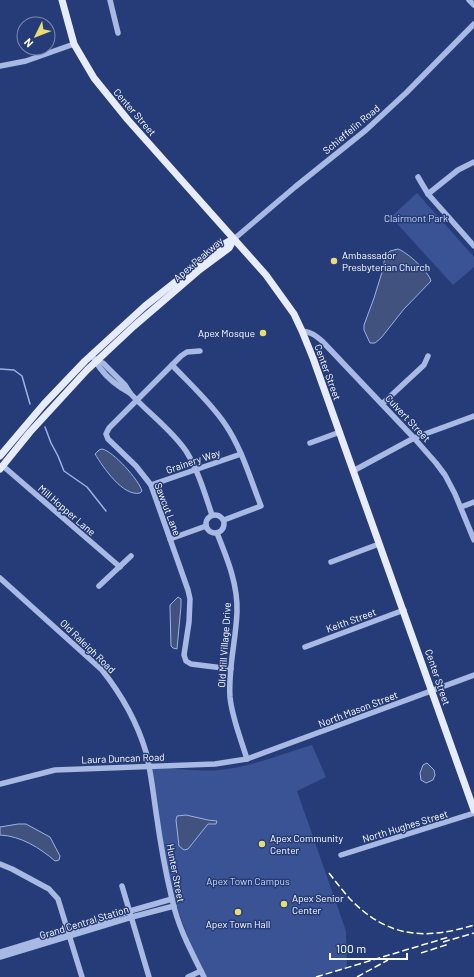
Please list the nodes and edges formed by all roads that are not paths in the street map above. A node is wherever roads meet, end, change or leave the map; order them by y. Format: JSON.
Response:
{"nodes":[{"id":1,"x":62,"y":0,"type":"edge"},
{"id":2,"x":110,"y":0,"type":"edge"},
{"id":3,"x":469,"y":0,"type":"edge"},
{"id":4,"x":474,"y":5,"type":"edge"},
{"id":5,"x":474,"y":24,"type":"edge"},
{"id":6,"x":118,"y":33,"type":"dead end"},
{"id":7,"x":74,"y":44,"type":"junction"},
{"id":8,"x":0,"y":66,"type":"edge"},
{"id":9,"x":474,"y":162,"type":"edge"},
{"id":10,"x":418,"y":178,"type":"dead end"},
{"id":11,"x":428,"y":194,"type":"junction"},
{"id":12,"x":234,"y":239,"type":"junction"},
{"id":13,"x":474,"y":246,"type":"edge"},
{"id":14,"x":302,"y":331,"type":"junction"},
{"id":15,"x":200,"y":351,"type":"dead end"},
{"id":16,"x":91,"y":355,"type":"junction"},
{"id":17,"x":428,"y":356,"type":"dead end"},
{"id":18,"x":97,"y":361,"type":"junction"},
{"id":19,"x":172,"y":365,"type":"junction"},
{"id":20,"x":137,"y":400,"type":"junction"},
{"id":21,"x":382,"y":404,"type":"junction"},
{"id":22,"x":474,"y":416,"type":"edge"},
{"id":23,"x":340,"y":432,"type":"junction"},
{"id":24,"x":414,"y":438,"type":"junction"},
{"id":25,"x":310,"y":443,"type":"dead end"},
{"id":26,"x":241,"y":454,"type":"junction"},
{"id":27,"x":0,"y":456,"type":"edge"},
{"id":28,"x":2,"y":468,"type":"edge"},
{"id":29,"x":195,"y":470,"type":"junction"},
{"id":30,"x":354,"y":471,"type":"junction"},
{"id":31,"x":151,"y":486,"type":"junction"},
{"id":32,"x":474,"y":502,"type":"edge"},
{"id":33,"x":461,"y":507,"type":"junction"},
{"id":34,"x":212,"y":515,"type":"junction"},
{"id":35,"x":224,"y":520,"type":"junction"},
{"id":36,"x":206,"y":526,"type":"junction"},
{"id":37,"x":217,"y":533,"type":"junction"},
{"id":38,"x":170,"y":539,"type":"junction"},
{"id":39,"x":474,"y":540,"type":"edge"},
{"id":40,"x":379,"y":544,"type":"junction"},
{"id":41,"x":131,"y":556,"type":"dead end"},
{"id":42,"x":331,"y":562,"type":"dead end"},
{"id":43,"x":120,"y":567,"type":"junction"},
{"id":44,"x":0,"y":578,"type":"edge"},
{"id":45,"x":99,"y":586,"type":"dead end"},
{"id":46,"x":404,"y":610,"type":"junction"},
{"id":47,"x":305,"y":647,"type":"dead end"},
{"id":48,"x":231,"y":669,"type":"junction"},
{"id":49,"x":474,"y":675,"type":"edge"},
{"id":50,"x":432,"y":690,"type":"junction"},
{"id":51,"x":247,"y":759,"type":"junction"},
{"id":52,"x":149,"y":766,"type":"junction"},
{"id":53,"x":0,"y":784,"type":"edge"},
{"id":54,"x":474,"y":810,"type":"edge"},
{"id":55,"x":474,"y":813,"type":"edge"},
{"id":56,"x":341,"y":855,"type":"dead end"},
{"id":57,"x":0,"y":864,"type":"edge"},
{"id":58,"x":122,"y":886,"type":"dead end"},
{"id":59,"x":172,"y":899,"type":"junction"},
{"id":60,"x":174,"y":906,"type":"junction"},
{"id":61,"x":130,"y":911,"type":"junction"},
{"id":62,"x":132,"y":917,"type":"junction"},
{"id":63,"x":70,"y":933,"type":"junction"},
{"id":64,"x":0,"y":952,"type":"edge"},
{"id":65,"x":0,"y":957,"type":"edge"},
{"id":66,"x":201,"y":971,"type":"junction"},
{"id":67,"x":82,"y":977,"type":"edge"},
{"id":68,"x":149,"y":977,"type":"edge"},
{"id":69,"x":188,"y":977,"type":"edge"},
{"id":70,"x":204,"y":977,"type":"edge"}],
"edges":[{"from":1,"to":7,"type":"main road","name":"Center Street"},
{"from":2,"to":6,"type":"street"},
{"from":3,"to":4,"type":"street"},
{"from":5,"to":12,"type":"street","name":"Schieffelin Road"},
{"from":7,"to":8,"type":"street"},
{"from":7,"to":12,"type":"main road","name":"Center Street"},
{"from":9,"to":11,"type":"street"},
{"from":10,"to":11,"type":"street"},
{"from":11,"to":13,"type":"street"},
{"from":12,"to":14,"type":"main road","name":"Center Street"},
{"from":12,"to":16,"type":"main road","name":"Apex Peakway"},
{"from":12,"to":18,"type":"main road","name":"Apex Peakway"},
{"from":14,"to":21,"type":"street","name":"Culvert Street"},
{"from":14,"to":23,"type":"main road","name":"Center Street"},
{"from":15,"to":19,"type":"street","name":"Sawcut Lane"},
{"from":16,"to":18,"type":"street"},
{"from":16,"to":27,"type":"main road","name":"Apex Peakway"},
{"from":17,"to":21,"type":"street"},
{"from":18,"to":20,"type":"street"},
{"from":18,"to":28,"type":"main road","name":"Apex Peakway"},
{"from":19,"to":20,"type":"street","name":"Sawcut Lane"},
{"from":19,"to":26,"type":"street"},
{"from":20,"to":29,"type":"street"},
{"from":20,"to":31,"type":"street","name":"Sawcut Lane"},
{"from":21,"to":24,"type":"street","name":"Culvert Street"},
{"from":22,"to":24,"type":"street"},
{"from":23,"to":25,"type":"street"},
{"from":23,"to":30,"type":"main road","name":"Center Street"},
{"from":24,"to":30,"type":"street"},
{"from":24,"to":33,"type":"street","name":"Culvert Street"},
{"from":26,"to":29,"type":"street","name":"Grainery Way"},
{"from":26,"to":35,"type":"street"},
{"from":28,"to":43,"type":"street","name":"Mill Hopper Lane"},
{"from":29,"to":31,"type":"street","name":"Grainery Way"},
{"from":29,"to":34,"type":"street"},
{"from":30,"to":40,"type":"main road","name":"Center Street"},
{"from":31,"to":38,"type":"street","name":"Sawcut Lane"},
{"from":32,"to":33,"type":"street"},
{"from":33,"to":39,"type":"street","name":"Culvert Street"},
{"from":34,"to":35,"type":"street"},
{"from":34,"to":36,"type":"street"},
{"from":35,"to":37,"type":"street"},
{"from":36,"to":37,"type":"street"},
{"from":36,"to":38,"type":"street"},
{"from":37,"to":48,"type":"street","name":"Old Mill Village Drive"},
{"from":38,"to":48,"type":"street","name":"Sawcut Lane"},
{"from":40,"to":42,"type":"street"},
{"from":40,"to":46,"type":"main road","name":"Center Street"},
{"from":41,"to":43,"type":"street"},
{"from":43,"to":45,"type":"street"},
{"from":44,"to":52,"type":"street","name":"Old Raleigh Road"},
{"from":46,"to":47,"type":"street","name":"Keith Street"},
{"from":46,"to":50,"type":"main road","name":"Center Street"},
{"from":48,"to":51,"type":"street","name":"Old Mill Village Drive"},
{"from":49,"to":50,"type":"street","name":"North Mason Street"},
{"from":50,"to":51,"type":"street","name":"North Mason Street"},
{"from":50,"to":54,"type":"main road","name":"Center Street"},
{"from":51,"to":52,"type":"street","name":"Laura Duncan Road"},
{"from":52,"to":53,"type":"street","name":"Laura Duncan Road"},
{"from":52,"to":59,"type":"street","name":"Hunter Street"},
{"from":55,"to":56,"type":"street","name":"North Hughes Street"},
{"from":57,"to":63,"type":"street"},
{"from":58,"to":61,"type":"street"},
{"from":59,"to":60,"type":"street","name":"Hunter Street"},
{"from":59,"to":61,"type":"street","name":"Grand Central Station"},
{"from":60,"to":62,"type":"street","name":"Grand Central Station"},
{"from":60,"to":66,"type":"street","name":"Hunter Street"},
{"from":61,"to":62,"type":"street"},
{"from":61,"to":63,"type":"street","name":"Grand Central Station"},
{"from":62,"to":63,"type":"street","name":"Grand Central Station"},
{"from":62,"to":68,"type":"street"},
{"from":63,"to":64,"type":"street","name":"Grand Central Station"},
{"from":63,"to":65,"type":"street","name":"Grand Central Station"},
{"from":63,"to":67,"type":"street"},
{"from":66,"to":69,"type":"street"},
{"from":66,"to":70,"type":"street","name":"Hunter Street"}]}
